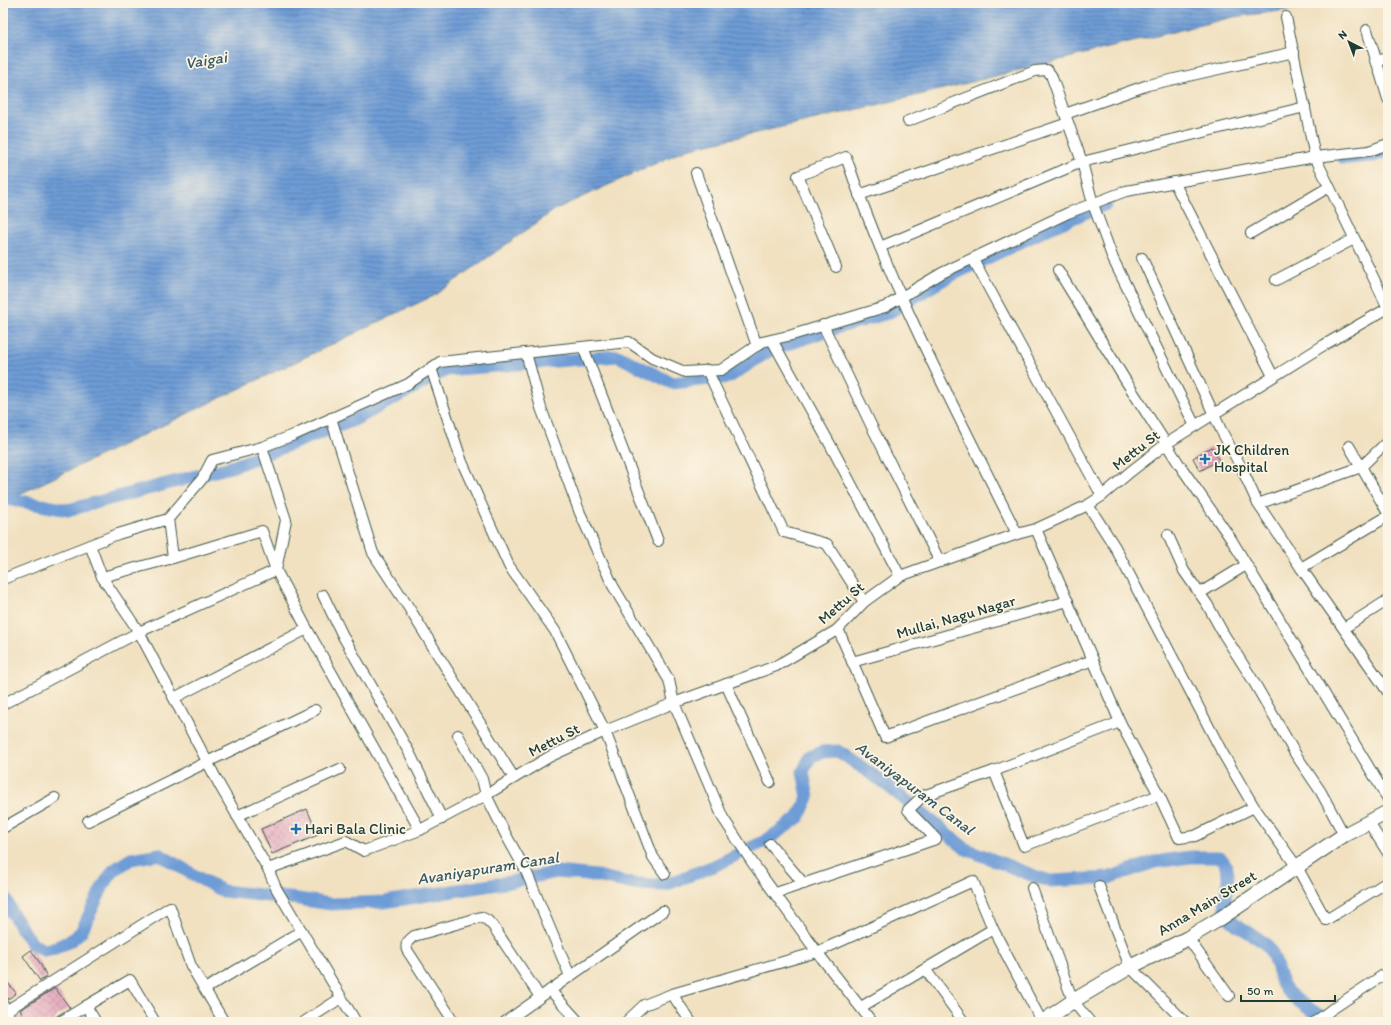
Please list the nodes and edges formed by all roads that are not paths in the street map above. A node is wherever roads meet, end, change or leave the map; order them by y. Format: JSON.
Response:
{"nodes":[{"id":1,"x":1286,"y":17,"type":"dead end"},
{"id":2,"x":1367,"y":30,"type":"dead end"},
{"id":3,"x":1294,"y":52,"type":"junction"},
{"id":4,"x":1388,"y":58,"type":"edge"},
{"id":5,"x":1375,"y":61,"type":"junction"},
{"id":6,"x":1388,"y":99,"type":"edge"},
{"id":7,"x":1304,"y":107,"type":"junction"},
{"id":8,"x":1066,"y":118,"type":"junction"},
{"id":9,"x":908,"y":120,"type":"dead end"},
{"id":10,"x":1388,"y":144,"type":"edge"},
{"id":11,"x":1316,"y":161,"type":"junction"},
{"id":12,"x":1082,"y":162,"type":"junction"},
{"id":13,"x":696,"y":174,"type":"dead end"},
{"id":14,"x":1176,"y":185,"type":"junction"},
{"id":15,"x":1329,"y":187,"type":"junction"},
{"id":16,"x":859,"y":195,"type":"junction"},
{"id":17,"x":1095,"y":207,"type":"junction"},
{"id":18,"x":1251,"y":233,"type":"dead end"},
{"id":19,"x":1354,"y":239,"type":"junction"},
{"id":20,"x":880,"y":247,"type":"junction"},
{"id":21,"x":1142,"y":258,"type":"dead end"},
{"id":22,"x":973,"y":259,"type":"junction"},
{"id":23,"x":836,"y":267,"type":"dead end"},
{"id":24,"x":1058,"y":270,"type":"dead end"},
{"id":25,"x":1276,"y":280,"type":"dead end"},
{"id":26,"x":901,"y":298,"type":"junction"},
{"id":27,"x":1388,"y":308,"type":"edge"},
{"id":28,"x":823,"y":326,"type":"junction"},
{"id":29,"x":772,"y":341,"type":"junction"},
{"id":30,"x":757,"y":346,"type":"junction"},
{"id":31,"x":584,"y":350,"type":"junction"},
{"id":32,"x":527,"y":355,"type":"junction"},
{"id":33,"x":432,"y":370,"type":"junction"},
{"id":34,"x":707,"y":372,"type":"junction"},
{"id":35,"x":1273,"y":376,"type":"junction"},
{"id":36,"x":1214,"y":414,"type":"junction"},
{"id":37,"x":332,"y":420,"type":"junction"},
{"id":38,"x":1194,"y":426,"type":"junction"},
{"id":39,"x":1388,"y":441,"type":"edge"},
{"id":40,"x":1166,"y":444,"type":"junction"},
{"id":41,"x":1349,"y":446,"type":"dead end"},
{"id":42,"x":264,"y":452,"type":"junction"},
{"id":43,"x":1360,"y":467,"type":"junction"},
{"id":44,"x":1102,"y":496,"type":"junction"},
{"id":45,"x":1258,"y":504,"type":"junction"},
{"id":46,"x":1088,"y":505,"type":"junction"},
{"id":47,"x":1388,"y":515,"type":"edge"},
{"id":48,"x":168,"y":519,"type":"junction"},
{"id":49,"x":1036,"y":529,"type":"junction"},
{"id":50,"x":1017,"y":534,"type":"junction"},
{"id":51,"x":1168,"y":535,"type":"dead end"},
{"id":52,"x":658,"y":541,"type":"dead end"},
{"id":53,"x":90,"y":545,"type":"junction"},
{"id":54,"x":173,"y":558,"type":"junction"},
{"id":55,"x":940,"y":562,"type":"junction"},
{"id":56,"x":1246,"y":564,"type":"junction"},
{"id":57,"x":1301,"y":568,"type":"junction"},
{"id":58,"x":276,"y":570,"type":"junction"},
{"id":59,"x":900,"y":576,"type":"junction"},
{"id":60,"x":102,"y":577,"type":"junction"},
{"id":61,"x":3,"y":579,"type":"edge"},
{"id":62,"x":1200,"y":593,"type":"junction"},
{"id":63,"x":323,"y":595,"type":"dead end"},
{"id":64,"x":1388,"y":600,"type":"edge"},
{"id":65,"x":1068,"y":601,"type":"junction"},
{"id":66,"x":864,"y":602,"type":"junction"},
{"id":67,"x":1344,"y":628,"type":"junction"},
{"id":68,"x":307,"y":629,"type":"junction"},
{"id":69,"x":838,"y":629,"type":"junction"},
{"id":70,"x":139,"y":632,"type":"junction"},
{"id":71,"x":1093,"y":660,"type":"junction"},
{"id":72,"x":852,"y":662,"type":"junction"},
{"id":73,"x":726,"y":684,"type":"junction"},
{"id":74,"x":1388,"y":692,"type":"edge"},
{"id":75,"x":174,"y":698,"type":"junction"},
{"id":76,"x":674,"y":703,"type":"junction"},
{"id":77,"x":3,"y":704,"type":"edge"},
{"id":78,"x":315,"y":710,"type":"dead end"},
{"id":79,"x":1120,"y":722,"type":"junction"},
{"id":80,"x":605,"y":731,"type":"junction"},
{"id":81,"x":458,"y":735,"type":"dead end"},
{"id":82,"x":207,"y":762,"type":"junction"},
{"id":83,"x":340,"y":769,"type":"dead end"},
{"id":84,"x":994,"y":771,"type":"junction"},
{"id":85,"x":514,"y":778,"type":"junction"},
{"id":86,"x":770,"y":782,"type":"dead end"},
{"id":87,"x":1159,"y":795,"type":"junction"},
{"id":88,"x":486,"y":796,"type":"junction"},
{"id":89,"x":55,"y":798,"type":"dead end"},
{"id":90,"x":1388,"y":799,"type":"edge"},
{"id":91,"x":1254,"y":807,"type":"junction"},
{"id":92,"x":1388,"y":812,"type":"edge"},
{"id":93,"x":237,"y":816,"type":"junction"},
{"id":94,"x":442,"y":819,"type":"junction"},
{"id":95,"x":88,"y":821,"type":"dead end"},
{"id":96,"x":1369,"y":823,"type":"junction"},
{"id":97,"x":3,"y":829,"type":"edge"},
{"id":98,"x":420,"y":830,"type":"junction"},
{"id":99,"x":1344,"y":835,"type":"junction"},
{"id":100,"x":770,"y":844,"type":"dead end"},
{"id":101,"x":1388,"y":853,"type":"edge"},
{"id":102,"x":1297,"y":867,"type":"junction"},
{"id":103,"x":268,"y":869,"type":"junction"},
{"id":104,"x":665,"y":874,"type":"dead end"},
{"id":105,"x":804,"y":884,"type":"junction"},
{"id":106,"x":1384,"y":884,"type":"dead end"},
{"id":107,"x":1099,"y":886,"type":"dead end"},
{"id":108,"x":1032,"y":888,"type":"dead end"},
{"id":109,"x":776,"y":893,"type":"junction"},
{"id":110,"x":663,"y":910,"type":"dead end"},
{"id":111,"x":993,"y":929,"type":"junction"},
{"id":112,"x":302,"y":931,"type":"junction"},
{"id":113,"x":1188,"y":938,"type":"junction"},
{"id":114,"x":817,"y":952,"type":"junction"},
{"id":115,"x":1130,"y":967,"type":"junction"},
{"id":116,"x":925,"y":969,"type":"junction"},
{"id":117,"x":1388,"y":972,"type":"edge"},
{"id":118,"x":570,"y":976,"type":"junction"},
{"id":119,"x":205,"y":989,"type":"junction"},
{"id":120,"x":550,"y":990,"type":"junction"},
{"id":121,"x":672,"y":994,"type":"junction"},
{"id":122,"x":1229,"y":996,"type":"dead end"},
{"id":123,"x":540,"y":997,"type":"junction"},
{"id":124,"x":341,"y":998,"type":"junction"},
{"id":125,"x":1073,"y":1001,"type":"junction"},
{"id":126,"x":86,"y":1006,"type":"junction"},
{"id":127,"x":861,"y":1007,"type":"junction"},
{"id":128,"x":5,"y":1008,"type":"edge"},
{"id":129,"x":1316,"y":1021,"type":"edge"},
{"id":130,"x":12,"y":1022,"type":"edge"},
{"id":131,"x":60,"y":1022,"type":"edge"},
{"id":132,"x":96,"y":1022,"type":"edge"},
{"id":133,"x":155,"y":1022,"type":"edge"},
{"id":134,"x":224,"y":1022,"type":"edge"},
{"id":135,"x":304,"y":1022,"type":"edge"},
{"id":136,"x":356,"y":1022,"type":"edge"},
{"id":137,"x":454,"y":1022,"type":"edge"},
{"id":138,"x":505,"y":1022,"type":"edge"},
{"id":139,"x":579,"y":1022,"type":"edge"},
{"id":140,"x":626,"y":1022,"type":"edge"},
{"id":141,"x":691,"y":1022,"type":"edge"},
{"id":142,"x":872,"y":1022,"type":"edge"},
{"id":143,"x":964,"y":1022,"type":"edge"},
{"id":144,"x":1042,"y":1022,"type":"edge"},
{"id":145,"x":1090,"y":1022,"type":"edge"},
{"id":146,"x":1185,"y":1022,"type":"edge"}],
"edges":[{"from":1,"to":3,"type":"street"},
{"from":2,"to":5,"type":"street"},
{"from":3,"to":7,"type":"street"},
{"from":3,"to":8,"type":"street"},
{"from":4,"to":5,"type":"street"},
{"from":5,"to":6,"type":"street"},
{"from":7,"to":11,"type":"street"},
{"from":7,"to":12,"type":"street"},
{"from":8,"to":9,"type":"street"},
{"from":8,"to":12,"type":"street"},
{"from":8,"to":16,"type":"street"},
{"from":10,"to":11,"type":"street"},
{"from":11,"to":14,"type":"street"},
{"from":11,"to":15,"type":"street"},
{"from":12,"to":17,"type":"street"},
{"from":12,"to":20,"type":"street"},
{"from":13,"to":30,"type":"street"},
{"from":14,"to":17,"type":"street"},
{"from":14,"to":35,"type":"street"},
{"from":15,"to":18,"type":"street"},
{"from":15,"to":19,"type":"street"},
{"from":16,"to":20,"type":"street"},
{"from":16,"to":23,"type":"street"},
{"from":17,"to":22,"type":"street"},
{"from":17,"to":38,"type":"street"},
{"from":19,"to":25,"type":"street"},
{"from":19,"to":27,"type":"street"},
{"from":20,"to":26,"type":"street"},
{"from":21,"to":36,"type":"street"},
{"from":22,"to":26,"type":"street"},
{"from":22,"to":44,"type":"street"},
{"from":24,"to":40,"type":"street"},
{"from":26,"to":28,"type":"street"},
{"from":26,"to":50,"type":"street"},
{"from":27,"to":35,"type":"street","name":"Mettu St"},
{"from":28,"to":29,"type":"street"},
{"from":28,"to":55,"type":"street"},
{"from":29,"to":30,"type":"street"},
{"from":29,"to":59,"type":"street"},
{"from":30,"to":34,"type":"street"},
{"from":31,"to":32,"type":"street"},
{"from":31,"to":34,"type":"street"},
{"from":31,"to":52,"type":"street"},
{"from":32,"to":33,"type":"street"},
{"from":32,"to":76,"type":"street"},
{"from":33,"to":37,"type":"street"},
{"from":33,"to":80,"type":"street"},
{"from":34,"to":66,"type":"street"},
{"from":35,"to":36,"type":"street","name":"Mettu St"},
{"from":36,"to":38,"type":"street","name":"Mettu St"},
{"from":36,"to":45,"type":"street"},
{"from":37,"to":42,"type":"street"},
{"from":37,"to":85,"type":"street"},
{"from":38,"to":40,"type":"street","name":"Mettu St"},
{"from":39,"to":43,"type":"street"},
{"from":40,"to":44,"type":"street","name":"Mettu St"},
{"from":40,"to":56,"type":"street"},
{"from":41,"to":43,"type":"street"},
{"from":42,"to":48,"type":"street"},
{"from":42,"to":58,"type":"street"},
{"from":43,"to":45,"type":"street"},
{"from":43,"to":47,"type":"street"},
{"from":44,"to":46,"type":"street","name":"Mettu St"},
{"from":45,"to":57,"type":"street"},
{"from":46,"to":49,"type":"street","name":"Mettu St"},
{"from":46,"to":91,"type":"street"},
{"from":47,"to":57,"type":"street"},
{"from":48,"to":53,"type":"street"},
{"from":48,"to":54,"type":"street"},
{"from":49,"to":50,"type":"street","name":"Mettu St"},
{"from":49,"to":65,"type":"street"},
{"from":50,"to":55,"type":"street","name":"Mettu St"},
{"from":51,"to":62,"type":"street"},
{"from":53,"to":60,"type":"street"},
{"from":53,"to":61,"type":"street"},
{"from":54,"to":58,"type":"street"},
{"from":54,"to":60,"type":"street"},
{"from":55,"to":59,"type":"street","name":"Mettu St"},
{"from":56,"to":62,"type":"street"},
{"from":56,"to":90,"type":"street"},
{"from":57,"to":67,"type":"street"},
{"from":58,"to":68,"type":"street"},
{"from":58,"to":70,"type":"street"},
{"from":59,"to":66,"type":"street","name":"Mettu St"},
{"from":60,"to":70,"type":"street"},
{"from":62,"to":99,"type":"street"},
{"from":63,"to":94,"type":"street"},
{"from":64,"to":67,"type":"street"},
{"from":65,"to":71,"type":"street"},
{"from":65,"to":72,"type":"street","name":"Mullai, Nagu Nagar"},
{"from":66,"to":69,"type":"street","name":"Mettu St"},
{"from":67,"to":74,"type":"street"},
{"from":68,"to":75,"type":"street"},
{"from":68,"to":98,"type":"street"},
{"from":69,"to":72,"type":"street"},
{"from":69,"to":73,"type":"street","name":"Mettu St"},
{"from":70,"to":75,"type":"street"},
{"from":70,"to":77,"type":"street"},
{"from":71,"to":72,"type":"street"},
{"from":71,"to":79,"type":"street"},
{"from":73,"to":76,"type":"street","name":"Mettu St"},
{"from":73,"to":86,"type":"street"},
{"from":75,"to":82,"type":"street"},
{"from":76,"to":80,"type":"street","name":"Mettu St"},
{"from":76,"to":109,"type":"street"},
{"from":78,"to":82,"type":"street"},
{"from":79,"to":84,"type":"street"},
{"from":79,"to":87,"type":"street"},
{"from":80,"to":85,"type":"street","name":"Mettu St"},
{"from":80,"to":104,"type":"street"},
{"from":81,"to":88,"type":"street"},
{"from":82,"to":93,"type":"street"},
{"from":82,"to":95,"type":"street"},
{"from":83,"to":93,"type":"street"},
{"from":84,"to":87,"type":"street"},
{"from":84,"to":105,"type":"street"},
{"from":85,"to":88,"type":"street","name":"Mettu St"},
{"from":87,"to":91,"type":"street"},
{"from":88,"to":94,"type":"street","name":"Mettu St"},
{"from":88,"to":118,"type":"street"},
{"from":89,"to":97,"type":"street"},
{"from":91,"to":102,"type":"street"},
{"from":92,"to":96,"type":"street","name":"Anna Main Street"},
{"from":93,"to":103,"type":"street"},
{"from":94,"to":98,"type":"street","name":"Mettu St"},
{"from":96,"to":99,"type":"street","name":"Anna Main Street"},
{"from":96,"to":101,"type":"street"},
{"from":98,"to":103,"type":"street","name":"Mettu St"},
{"from":99,"to":102,"type":"street","name":"Anna Main Street"},
{"from":100,"to":105,"type":"street"},
{"from":102,"to":106,"type":"street"},
{"from":102,"to":113,"type":"street","name":"Anna Main Street"},
{"from":103,"to":112,"type":"street"},
{"from":105,"to":109,"type":"street"},
{"from":107,"to":115,"type":"street"},
{"from":108,"to":125,"type":"street"},
{"from":109,"to":114,"type":"street"},
{"from":110,"to":118,"type":"street"},
{"from":111,"to":114,"type":"street"},
{"from":111,"to":116,"type":"street"},
{"from":111,"to":144,"type":"street"},
{"from":112,"to":119,"type":"street"},
{"from":112,"to":124,"type":"street"},
{"from":113,"to":115,"type":"street","name":"Anna Main Street"},
{"from":113,"to":122,"type":"street"},
{"from":114,"to":121,"type":"street"},
{"from":114,"to":127,"type":"street"},
{"from":115,"to":125,"type":"street","name":"Anna Main Street"},
{"from":115,"to":146,"type":"street"},
{"from":116,"to":127,"type":"street"},
{"from":116,"to":143,"type":"street"},
{"from":117,"to":129,"type":"street"},
{"from":118,"to":120,"type":"street"},
{"from":119,"to":128,"type":"street"},
{"from":119,"to":134,"type":"street"},
{"from":120,"to":123,"type":"street"},
{"from":120,"to":139,"type":"street"},
{"from":121,"to":140,"type":"street"},
{"from":121,"to":141,"type":"street"},
{"from":123,"to":137,"type":"street"},
{"from":123,"to":138,"type":"street"},
{"from":124,"to":135,"type":"street"},
{"from":124,"to":136,"type":"street"},
{"from":125,"to":144,"type":"street","name":"Anna Main Street"},
{"from":125,"to":145,"type":"street"},
{"from":126,"to":131,"type":"street"},
{"from":126,"to":132,"type":"street"},
{"from":126,"to":133,"type":"street"},
{"from":127,"to":142,"type":"street"},
{"from":128,"to":130,"type":"street"}]}
